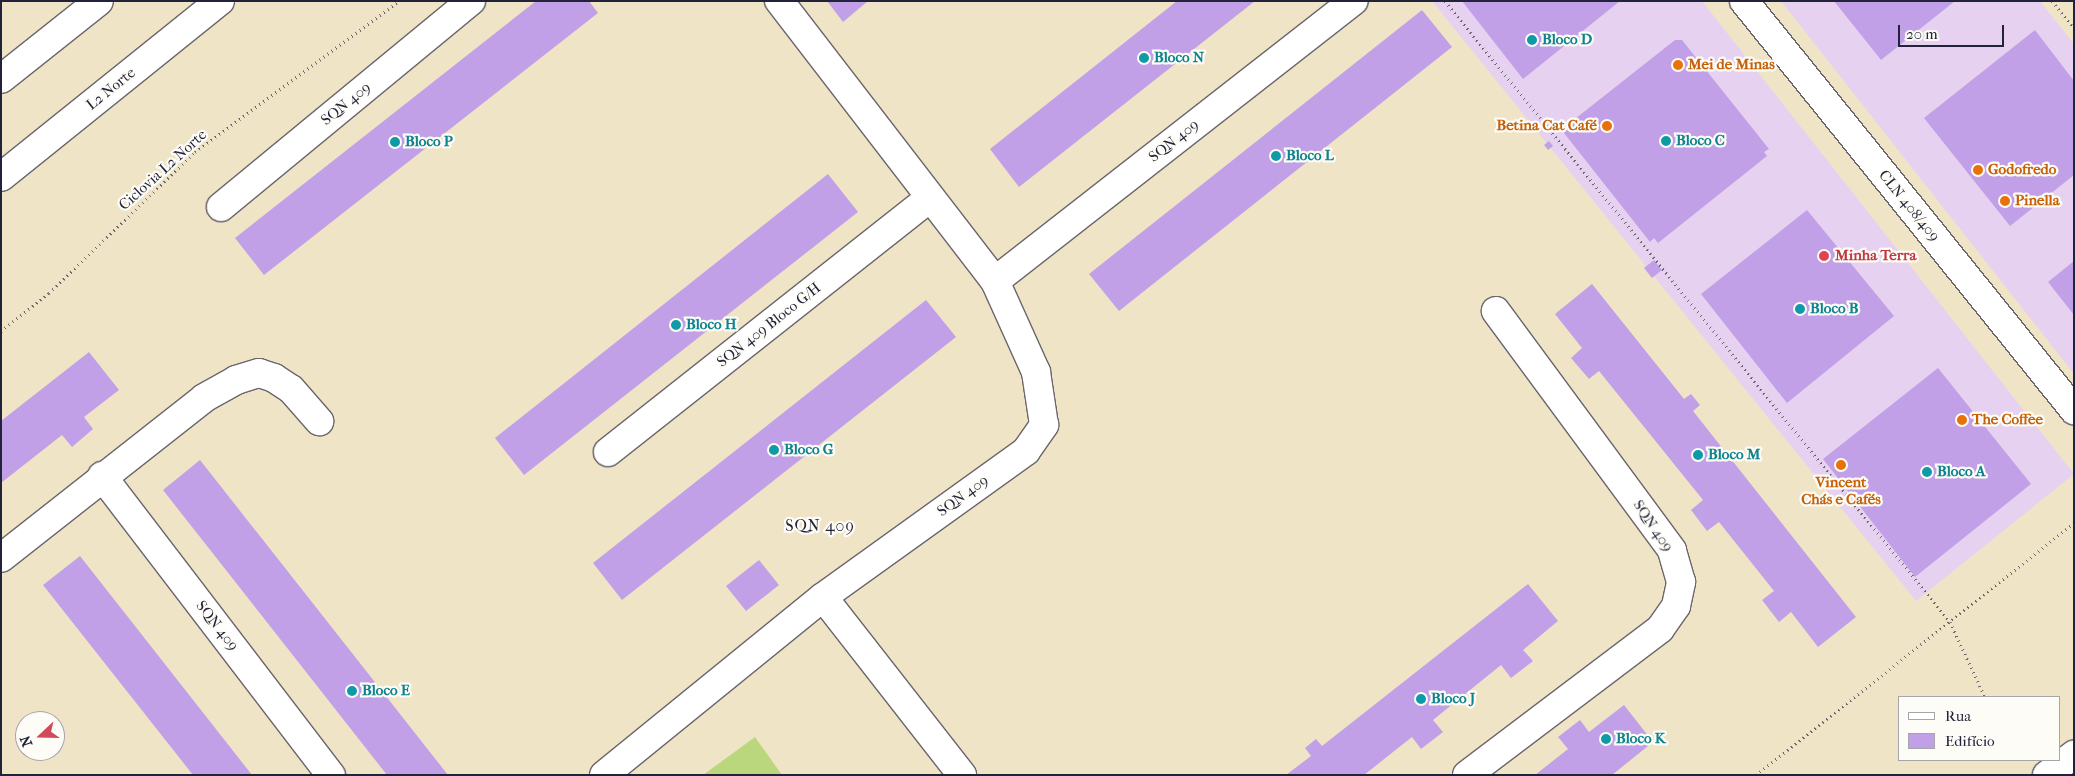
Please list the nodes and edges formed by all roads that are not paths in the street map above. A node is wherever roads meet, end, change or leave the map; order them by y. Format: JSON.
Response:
{"nodes":[{"id":1,"x":99,"y":1,"type":"edge"},
{"id":2,"x":220,"y":1,"type":"edge"},
{"id":3,"x":471,"y":1,"type":"edge"},
{"id":4,"x":779,"y":1,"type":"edge"},
{"id":5,"x":1354,"y":1,"type":"edge"},
{"id":6,"x":1744,"y":1,"type":"edge"},
{"id":7,"x":1,"y":79,"type":"edge"},
{"id":8,"x":1,"y":177,"type":"edge"},
{"id":9,"x":930,"y":198,"type":"junction"},
{"id":10,"x":222,"y":207,"type":"dead end"},
{"id":11,"x":995,"y":281,"type":"junction"},
{"id":12,"x":1496,"y":311,"type":"dead end"},
{"id":13,"x":2074,"y":410,"type":"edge"},
{"id":14,"x":319,"y":421,"type":"dead end"},
{"id":15,"x":608,"y":452,"type":"dead end"},
{"id":16,"x":102,"y":476,"type":"junction"},
{"id":17,"x":1,"y":558,"type":"edge"},
{"id":18,"x":823,"y":596,"type":"junction"},
{"id":19,"x":2074,"y":739,"type":"edge"},
{"id":20,"x":2060,"y":754,"type":"edge"},
{"id":21,"x":2074,"y":755,"type":"edge"},
{"id":22,"x":2053,"y":761,"type":"edge"},
{"id":23,"x":331,"y":775,"type":"edge"},
{"id":24,"x":604,"y":775,"type":"edge"},
{"id":25,"x":962,"y":775,"type":"edge"},
{"id":26,"x":1467,"y":775,"type":"edge"},
{"id":27,"x":2040,"y":775,"type":"edge"},
{"id":28,"x":2047,"y":775,"type":"edge"}],
"edges":[{"from":1,"to":7,"type":"street"},
{"from":2,"to":8,"type":"street","name":"L2 Norte"},
{"from":3,"to":10,"type":"street","name":"SQN 409"},
{"from":4,"to":9,"type":"street","name":"SQN 409"},
{"from":5,"to":11,"type":"street","name":"SQN 409"},
{"from":6,"to":13,"type":"street","name":"CLN 408/409"},
{"from":9,"to":11,"type":"street","name":"SQN 409"},
{"from":9,"to":15,"type":"street","name":"SQN 409 Bloco G/H"},
{"from":11,"to":18,"type":"street","name":"SQN 409"},
{"from":12,"to":26,"type":"street","name":"SQN 409"},
{"from":14,"to":16,"type":"street"},
{"from":16,"to":17,"type":"street"},
{"from":16,"to":23,"type":"street","name":"SQN 409"},
{"from":18,"to":24,"type":"street","name":"SQN 409"},
{"from":18,"to":25,"type":"street"},
{"from":19,"to":20,"type":"street"},
{"from":21,"to":28,"type":"street"},
{"from":22,"to":27,"type":"street"}]}
